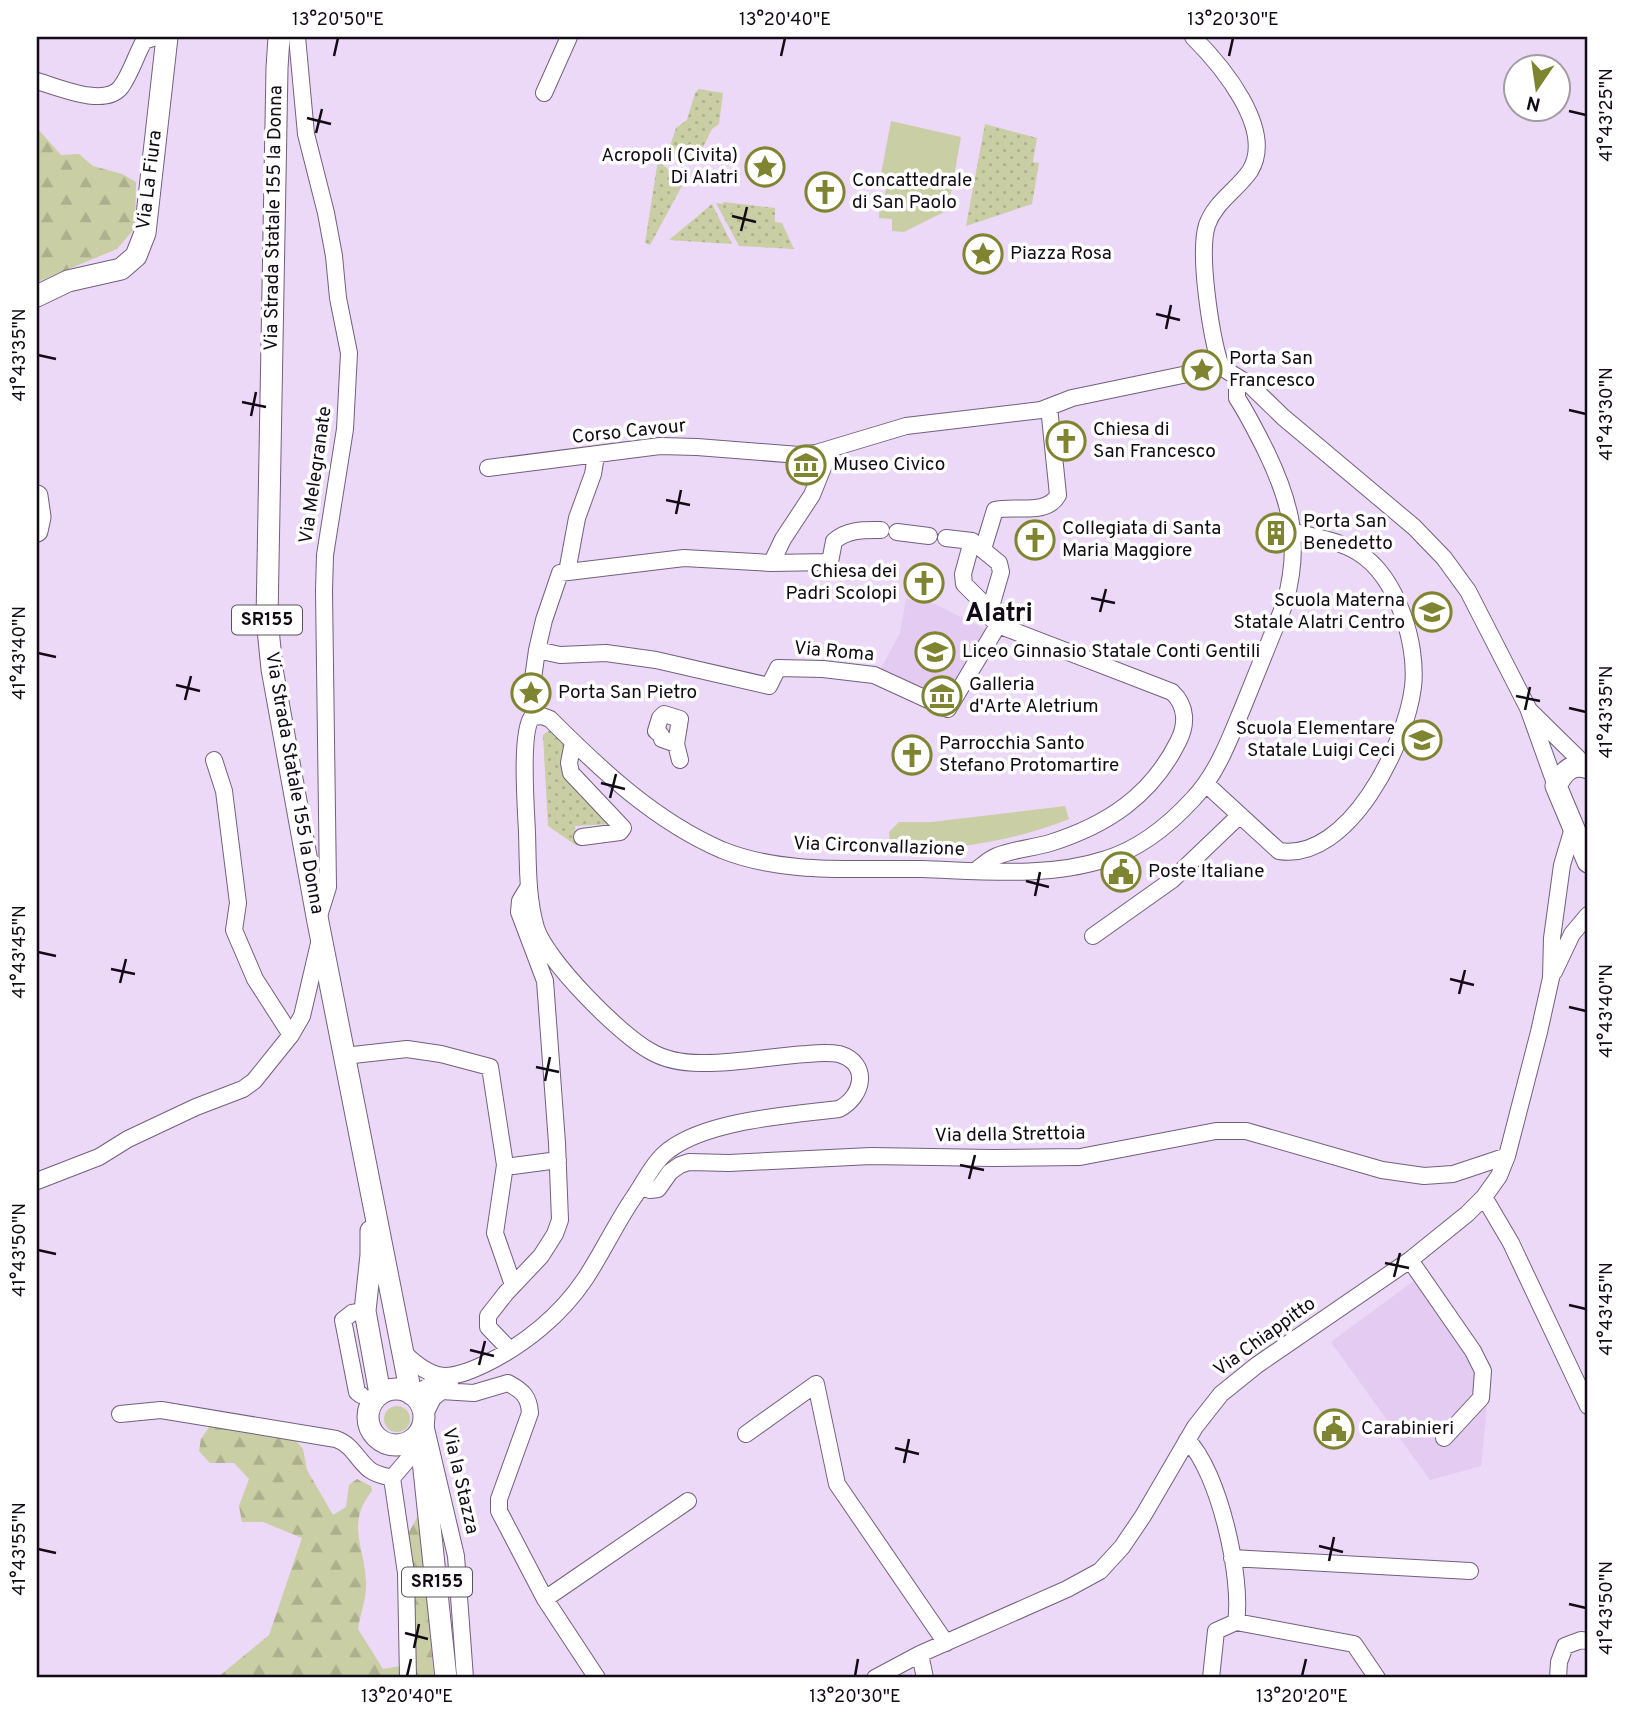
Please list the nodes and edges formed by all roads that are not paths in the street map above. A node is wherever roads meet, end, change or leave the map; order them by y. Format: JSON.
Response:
{"nodes":[{"id":1,"x":156,"y":37,"type":"edge"},
{"id":2,"x":167,"y":37,"type":"edge"},
{"id":3,"x":279,"y":37,"type":"edge"},
{"id":4,"x":297,"y":37,"type":"edge"},
{"id":5,"x":569,"y":37,"type":"edge"},
{"id":6,"x":1193,"y":37,"type":"edge"},
{"id":7,"x":37,"y":81,"type":"edge"},
{"id":8,"x":544,"y":93,"type":"dead end"},
{"id":9,"x":37,"y":296,"type":"edge"},
{"id":10,"x":1221,"y":367,"type":"junction"},
{"id":11,"x":1244,"y":382,"type":"junction"},
{"id":12,"x":1049,"y":407,"type":"junction"},
{"id":13,"x":828,"y":453,"type":"junction"},
{"id":14,"x":596,"y":456,"type":"junction"},
{"id":15,"x":488,"y":468,"type":"dead end"},
{"id":16,"x":37,"y":496,"type":"edge"},
{"id":17,"x":37,"y":531,"type":"edge"},
{"id":18,"x":1294,"y":532,"type":"junction"},
{"id":19,"x":929,"y":536,"type":"dead end"},
{"id":20,"x":946,"y":538,"type":"dead end"},
{"id":21,"x":977,"y":545,"type":"junction"},
{"id":22,"x":772,"y":562,"type":"junction"},
{"id":23,"x":567,"y":572,"type":"junction"},
{"id":24,"x":994,"y":617,"type":"junction"},
{"id":25,"x":537,"y":650,"type":"junction"},
{"id":26,"x":1528,"y":708,"type":"junction"},
{"id":27,"x":536,"y":715,"type":"junction"},
{"id":28,"x":573,"y":742,"type":"junction"},
{"id":29,"x":214,"y":761,"type":"dead end"},
{"id":30,"x":1588,"y":767,"type":"edge"},
{"id":31,"x":1206,"y":784,"type":"junction"},
{"id":32,"x":1556,"y":786,"type":"junction"},
{"id":33,"x":1240,"y":815,"type":"junction"},
{"id":34,"x":1573,"y":828,"type":"junction"},
{"id":35,"x":582,"y":837,"type":"dead end"},
{"id":36,"x":1005,"y":854,"type":"junction"},
{"id":37,"x":1588,"y":862,"type":"edge"},
{"id":38,"x":975,"y":870,"type":"junction"},
{"id":39,"x":1006,"y":871,"type":"junction"},
{"id":40,"x":528,"y":886,"type":"junction"},
{"id":41,"x":1588,"y":915,"type":"edge"},
{"id":42,"x":319,"y":929,"type":"junction"},
{"id":43,"x":1093,"y":936,"type":"dead end"},
{"id":44,"x":1551,"y":978,"type":"junction"},
{"id":45,"x":291,"y":1035,"type":"junction"},
{"id":46,"x":344,"y":1056,"type":"junction"},
{"id":47,"x":1507,"y":1156,"type":"junction"},
{"id":48,"x":558,"y":1160,"type":"junction"},
{"id":49,"x":505,"y":1165,"type":"junction"},
{"id":50,"x":43,"y":1179,"type":"edge"},
{"id":51,"x":642,"y":1186,"type":"junction"},
{"id":52,"x":37,"y":1194,"type":"edge"},
{"id":53,"x":1484,"y":1197,"type":"junction"},
{"id":54,"x":378,"y":1255,"type":"junction"},
{"id":55,"x":1410,"y":1260,"type":"junction"},
{"id":56,"x":513,"y":1285,"type":"junction"},
{"id":57,"x":395,"y":1308,"type":"junction"},
{"id":58,"x":365,"y":1311,"type":"junction"},
{"id":59,"x":510,"y":1350,"type":"junction"},
{"id":60,"x":404,"y":1353,"type":"junction"},
{"id":61,"x":450,"y":1381,"type":"junction"},
{"id":62,"x":370,"y":1394,"type":"junction"},
{"id":63,"x":412,"y":1394,"type":"junction"},
{"id":64,"x":1588,"y":1406,"type":"edge"},
{"id":65,"x":120,"y":1413,"type":"dead end"},
{"id":66,"x":423,"y":1422,"type":"junction"},
{"id":67,"x":746,"y":1434,"type":"dead end"},
{"id":68,"x":1444,"y":1438,"type":"dead end"},
{"id":69,"x":1187,"y":1440,"type":"junction"},
{"id":70,"x":402,"y":1451,"type":"junction"},
{"id":71,"x":392,"y":1478,"type":"junction"},
{"id":72,"x":425,"y":1485,"type":"junction"},
{"id":73,"x":688,"y":1501,"type":"dead end"},
{"id":74,"x":1232,"y":1558,"type":"junction"},
{"id":75,"x":1470,"y":1571,"type":"dead end"},
{"id":76,"x":545,"y":1599,"type":"junction"},
{"id":77,"x":1236,"y":1622,"type":"junction"},
{"id":78,"x":1588,"y":1641,"type":"edge"},
{"id":79,"x":946,"y":1643,"type":"junction"},
{"id":80,"x":920,"y":1654,"type":"junction"},
{"id":81,"x":408,"y":1678,"type":"edge"},
{"id":82,"x":446,"y":1678,"type":"edge"},
{"id":83,"x":466,"y":1678,"type":"edge"},
{"id":84,"x":597,"y":1678,"type":"edge"},
{"id":85,"x":875,"y":1678,"type":"edge"},
{"id":86,"x":925,"y":1678,"type":"edge"},
{"id":87,"x":1211,"y":1678,"type":"edge"},
{"id":88,"x":1377,"y":1678,"type":"edge"},
{"id":89,"x":1558,"y":1678,"type":"edge"}],
"edges":[{"from":1,"to":7,"type":"street"},
{"from":2,"to":9,"type":"main road","name":"Via La Fiura"},
{"from":3,"to":42,"type":"main road","name":"Via Strada Statale 155 la Donna","number":"SR155"},
{"from":4,"to":42,"type":"street","name":"Via Melegranate"},
{"from":5,"to":8,"type":"street"},
{"from":6,"to":10,"type":"street"},
{"from":10,"to":11,"type":"street"},
{"from":10,"to":12,"type":"street","name":"Corso Cavour"},
{"from":11,"to":18,"type":"street","name":"Via Circonvallazione"},
{"from":11,"to":26,"type":"street"},
{"from":12,"to":13,"type":"street","name":"Corso Cavour"},
{"from":12,"to":21,"type":"street"},
{"from":13,"to":14,"type":"street","name":"Corso Cavour"},
{"from":13,"to":22,"type":"street"},
{"from":14,"to":15,"type":"street","name":"Corso Cavour"},
{"from":14,"to":23,"type":"street"},
{"from":16,"to":17,"type":"main road"},
{"from":18,"to":31,"type":"street","name":"Via Circonvallazione"},
{"from":18,"to":33,"type":"street"},
{"from":19,"to":22,"type":"street"},
{"from":20,"to":21,"type":"street"},
{"from":21,"to":24,"type":"street"},
{"from":21,"to":24,"type":"street"},
{"from":22,"to":23,"type":"street"},
{"from":23,"to":25,"type":"street"},
{"from":24,"to":25,"type":"street","name":"Via Roma"},
{"from":24,"to":36,"type":"street"},
{"from":25,"to":27,"type":"street"},
{"from":26,"to":30,"type":"street"},
{"from":26,"to":32,"type":"street"},
{"from":27,"to":28,"type":"street","name":"Via Circonvallazione"},
{"from":27,"to":40,"type":"street"},
{"from":28,"to":35,"type":"street"},
{"from":28,"to":38,"type":"street","name":"Via Circonvallazione"},
{"from":29,"to":45,"type":"street"},
{"from":30,"to":32,"type":"main road"},
{"from":31,"to":33,"type":"street"},
{"from":31,"to":39,"type":"street","name":"Via Circonvallazione"},
{"from":32,"to":34,"type":"main road"},
{"from":33,"to":43,"type":"street"},
{"from":34,"to":37,"type":"main road"},
{"from":34,"to":44,"type":"street"},
{"from":36,"to":38,"type":"street"},
{"from":36,"to":39,"type":"street"},
{"from":38,"to":39,"type":"street","name":"Via Circonvallazione"},
{"from":40,"to":48,"type":"street"},
{"from":40,"to":51,"type":"street"},
{"from":41,"to":44,"type":"street"},
{"from":42,"to":45,"type":"street","name":"Via Melegranate"},
{"from":42,"to":46,"type":"main road","name":"Via Strada Statale 155 la Donna","number":"SR155"},
{"from":44,"to":47,"type":"street","name":"Via Chiappitto"},
{"from":45,"to":50,"type":"street","name":"Via Melegranate"},
{"from":46,"to":49,"type":"street"},
{"from":46,"to":54,"type":"main road","name":"Via Strada Statale 155 la Donna","number":"SR155"},
{"from":47,"to":51,"type":"street","name":"Via della Strettoia"},
{"from":47,"to":53,"type":"street","name":"Via Chiappitto"},
{"from":48,"to":49,"type":"street"},
{"from":48,"to":56,"type":"street"},
{"from":49,"to":56,"type":"street"},
{"from":50,"to":52,"type":"street"},
{"from":51,"to":59,"type":"street"},
{"from":53,"to":55,"type":"street","name":"Via Chiappitto"},
{"from":53,"to":64,"type":"street"},
{"from":54,"to":57,"type":"main road"},
{"from":54,"to":58,"type":"main road"},
{"from":55,"to":68,"type":"street"},
{"from":55,"to":69,"type":"street","name":"Via Chiappitto"},
{"from":56,"to":59,"type":"street"},
{"from":57,"to":58,"type":"main road"},
{"from":57,"to":60,"type":"main road"},
{"from":58,"to":62,"type":"main road"},
{"from":59,"to":61,"type":"street"},
{"from":60,"to":61,"type":"street"},
{"from":60,"to":63,"type":"main road"},
{"from":61,"to":63,"type":"street"},
{"from":61,"to":66,"type":"street"},
{"from":61,"to":76,"type":"street"},
{"from":62,"to":63,"type":"main road"},
{"from":62,"to":70,"type":"main road"},
{"from":63,"to":66,"type":"main road"},
{"from":65,"to":71,"type":"street"},
{"from":66,"to":70,"type":"main road"},
{"from":66,"to":72,"type":"main road"},
{"from":66,"to":83,"type":"street","name":"Via la Stazza"},
{"from":67,"to":79,"type":"street"},
{"from":69,"to":74,"type":"street"},
{"from":69,"to":79,"type":"street","name":"Via Chiappitto"},
{"from":70,"to":71,"type":"street"},
{"from":70,"to":72,"type":"main road"},
{"from":71,"to":81,"type":"street"},
{"from":72,"to":82,"type":"main road","number":"SR155"},
{"from":73,"to":76,"type":"street"},
{"from":74,"to":75,"type":"street"},
{"from":74,"to":77,"type":"street"},
{"from":76,"to":84,"type":"street"},
{"from":77,"to":87,"type":"street"},
{"from":77,"to":88,"type":"street"},
{"from":78,"to":89,"type":"street"},
{"from":79,"to":80,"type":"street","name":"Via Chiappitto"},
{"from":80,"to":85,"type":"street","name":"Via Chiappitto"},
{"from":80,"to":86,"type":"street"}]}
